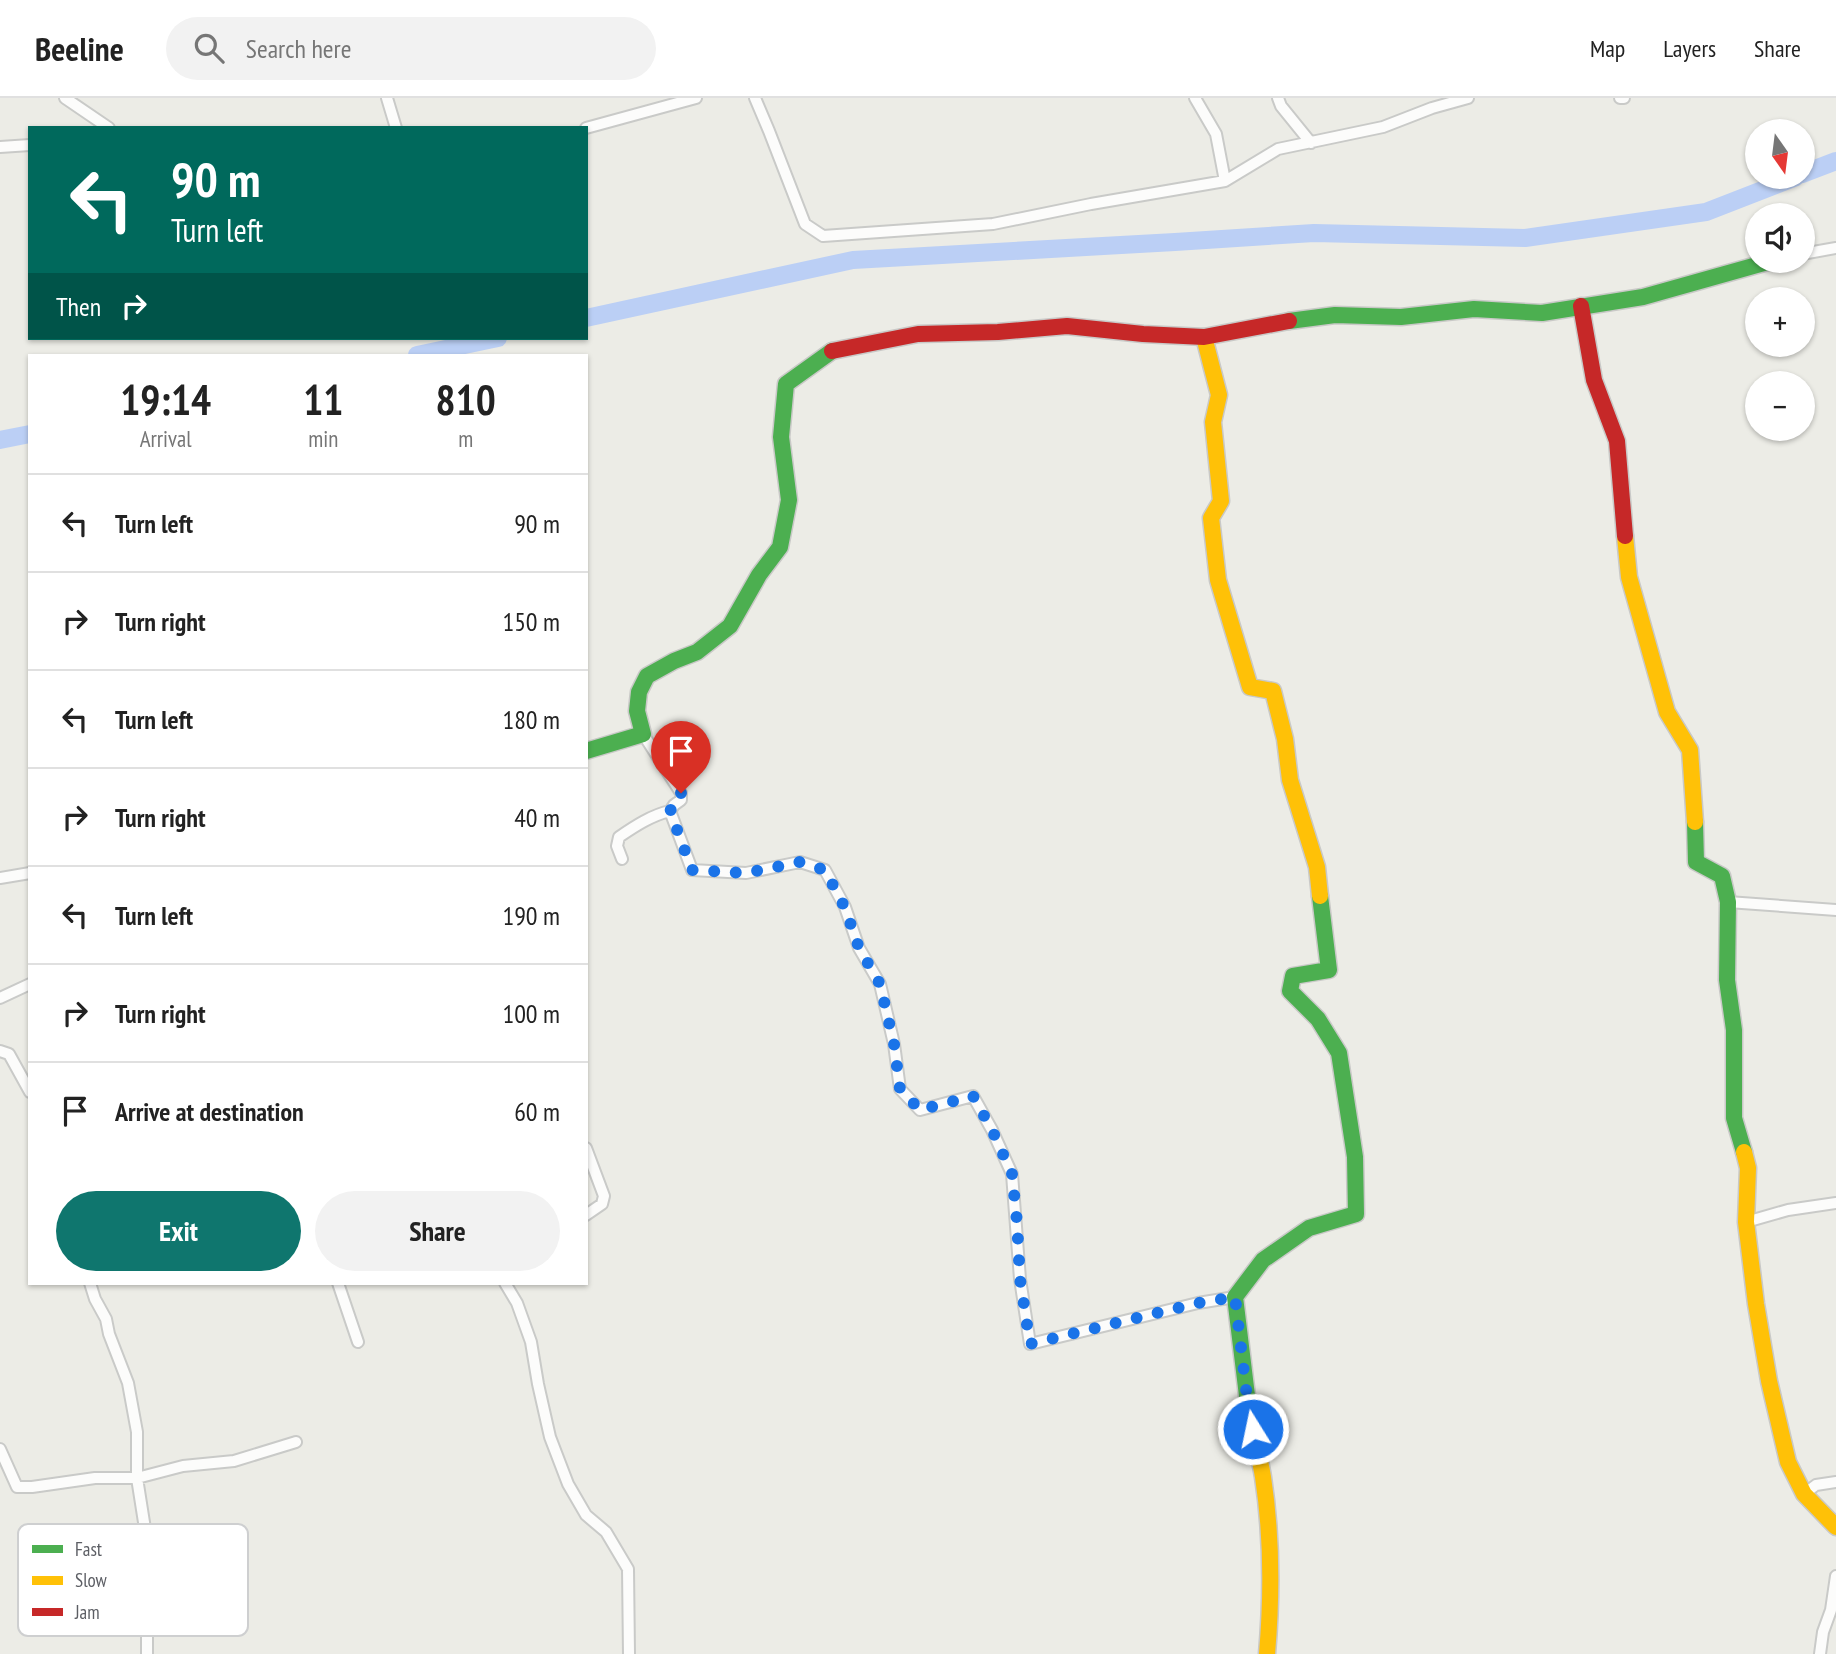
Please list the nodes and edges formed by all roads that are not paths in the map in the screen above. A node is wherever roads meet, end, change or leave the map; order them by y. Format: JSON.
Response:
{"nodes":[{"id":1,"x":65,"y":98,"type":"edge"},
{"id":2,"x":387,"y":98,"type":"edge"},
{"id":3,"x":695,"y":98,"type":"edge"},
{"id":4,"x":755,"y":98,"type":"edge"},
{"id":5,"x":1195,"y":98,"type":"edge"},
{"id":6,"x":1278,"y":98,"type":"edge"},
{"id":7,"x":1468,"y":98,"type":"edge"},
{"id":8,"x":106,"y":126,"type":"edge"},
{"id":9,"x":395,"y":126,"type":"edge"},
{"id":10,"x":588,"y":127,"type":"edge"},
{"id":11,"x":1311,"y":142,"type":"junction"},
{"id":12,"x":28,"y":145,"type":"edge"},
{"id":13,"x":0,"y":147,"type":"edge"},
{"id":14,"x":1225,"y":181,"type":"junction"},
{"id":15,"x":1836,"y":248,"type":"edge"},
{"id":16,"x":1815,"y":252,"type":"edge"},
{"id":17,"x":1745,"y":268,"type":"edge"},
{"id":18,"x":1581,"y":306,"type":"junction"},
{"id":19,"x":1204,"y":337,"type":"junction"},
{"id":20,"x":643,"y":734,"type":"junction"},
{"id":21,"x":588,"y":750,"type":"edge"},
{"id":22,"x":670,"y":811,"type":"junction"},
{"id":23,"x":622,"y":859,"type":"dead end"},
{"id":24,"x":28,"y":873,"type":"edge"},
{"id":25,"x":0,"y":878,"type":"edge"},
{"id":26,"x":1728,"y":902,"type":"junction"},
{"id":27,"x":1836,"y":910,"type":"edge"},
{"id":28,"x":28,"y":985,"type":"edge"},
{"id":29,"x":0,"y":998,"type":"edge"},
{"id":30,"x":0,"y":1051,"type":"edge"},
{"id":31,"x":28,"y":1088,"type":"edge"},
{"id":32,"x":588,"y":1153,"type":"edge"},
{"id":33,"x":1836,"y":1203,"type":"edge"},
{"id":34,"x":588,"y":1214,"type":"edge"},
{"id":35,"x":1746,"y":1222,"type":"junction"},
{"id":36,"x":91,"y":1285,"type":"edge"},
{"id":37,"x":339,"y":1285,"type":"edge"},
{"id":38,"x":506,"y":1285,"type":"edge"},
{"id":39,"x":1235,"y":1297,"type":"junction"},
{"id":40,"x":359,"y":1342,"type":"dead end"},
{"id":41,"x":296,"y":1442,"type":"dead end"},
{"id":42,"x":0,"y":1449,"type":"edge"},
{"id":43,"x":137,"y":1478,"type":"junction"},
{"id":44,"x":1836,"y":1482,"type":"edge"},
{"id":45,"x":1804,"y":1494,"type":"junction"},
{"id":46,"x":144,"y":1524,"type":"edge"},
{"id":47,"x":1836,"y":1527,"type":"edge"},
{"id":48,"x":1836,"y":1576,"type":"edge"},
{"id":49,"x":1836,"y":1631,"type":"edge"},
{"id":50,"x":1823,"y":1632,"type":"junction"},
{"id":51,"x":147,"y":1636,"type":"edge"},
{"id":52,"x":147,"y":1654,"type":"edge"},
{"id":53,"x":629,"y":1654,"type":"edge"},
{"id":54,"x":1267,"y":1654,"type":"edge"},
{"id":55,"x":1820,"y":1654,"type":"edge"}],
"edges":[{"from":1,"to":8,"type":"street"},
{"from":2,"to":9,"type":"street"},
{"from":3,"to":10,"type":"street"},
{"from":4,"to":14,"type":"street"},
{"from":5,"to":14,"type":"street"},
{"from":6,"to":11,"type":"street"},
{"from":7,"to":11,"type":"street"},
{"from":11,"to":14,"type":"street"},
{"from":12,"to":13,"type":"street"},
{"from":15,"to":16,"type":"street"},
{"from":17,"to":18,"type":"street"},
{"from":18,"to":19,"type":"street"},
{"from":18,"to":26,"type":"street"},
{"from":19,"to":20,"type":"street"},
{"from":19,"to":39,"type":"street"},
{"from":20,"to":21,"type":"street"},
{"from":20,"to":22,"type":"street"},
{"from":22,"to":23,"type":"street"},
{"from":22,"to":39,"type":"street"},
{"from":24,"to":25,"type":"street"},
{"from":26,"to":27,"type":"street"},
{"from":26,"to":35,"type":"street"},
{"from":28,"to":29,"type":"street"},
{"from":30,"to":31,"type":"street"},
{"from":32,"to":34,"type":"street"},
{"from":33,"to":35,"type":"street"},
{"from":35,"to":45,"type":"street"},
{"from":36,"to":43,"type":"street"},
{"from":37,"to":40,"type":"street"},
{"from":38,"to":53,"type":"street"},
{"from":39,"to":54,"type":"street"},
{"from":41,"to":43,"type":"street"},
{"from":42,"to":43,"type":"street"},
{"from":43,"to":46,"type":"street"},
{"from":44,"to":45,"type":"street"},
{"from":45,"to":47,"type":"street"},
{"from":48,"to":50,"type":"street"},
{"from":49,"to":50,"type":"street"},
{"from":50,"to":55,"type":"street"},
{"from":51,"to":52,"type":"street"}]}
